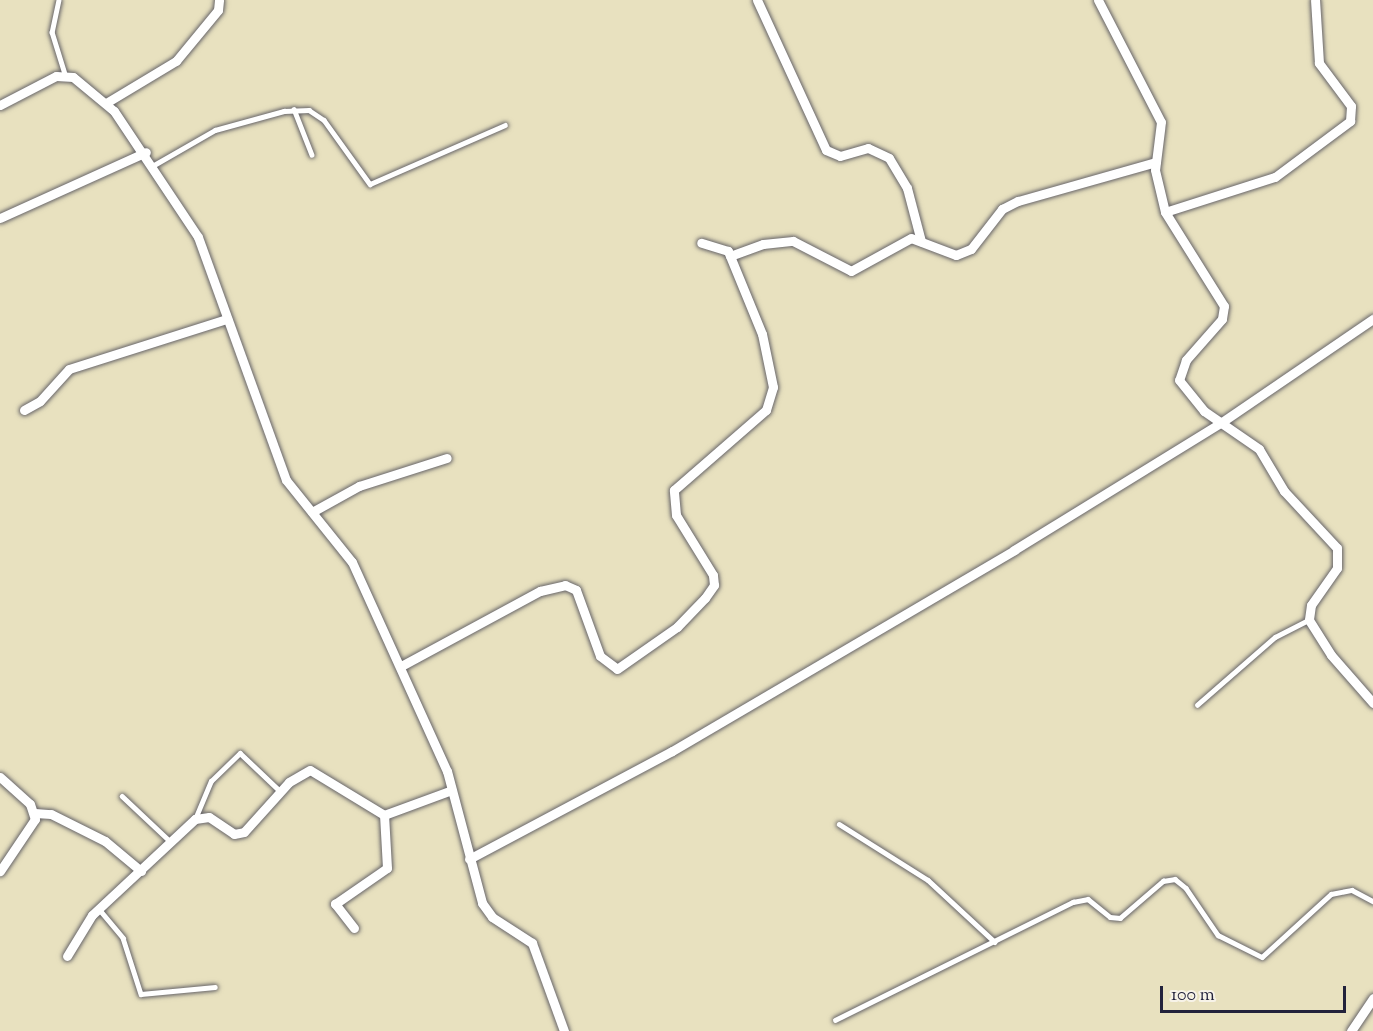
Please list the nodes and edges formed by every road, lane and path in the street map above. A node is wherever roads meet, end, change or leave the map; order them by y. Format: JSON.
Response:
{"nodes":[{"id":1,"x":59,"y":0,"type":"edge"},
{"id":2,"x":219,"y":0,"type":"edge"},
{"id":3,"x":757,"y":0,"type":"edge"},
{"id":4,"x":1098,"y":0,"type":"edge"},
{"id":5,"x":1315,"y":0,"type":"edge"},
{"id":6,"x":65,"y":74,"type":"junction"},
{"id":7,"x":106,"y":103,"type":"junction"},
{"id":8,"x":0,"y":105,"type":"edge"},
{"id":9,"x":294,"y":109,"type":"junction"},
{"id":10,"x":505,"y":125,"type":"dead end"},
{"id":11,"x":146,"y":153,"type":"junction"},
{"id":12,"x":312,"y":155,"type":"dead end"},
{"id":13,"x":1156,"y":162,"type":"junction"},
{"id":14,"x":154,"y":165,"type":"junction"},
{"id":15,"x":1165,"y":212,"type":"junction"},
{"id":16,"x":0,"y":218,"type":"edge"},
{"id":17,"x":921,"y":241,"type":"junction"},
{"id":18,"x":701,"y":243,"type":"dead end"},
{"id":19,"x":730,"y":256,"type":"junction"},
{"id":20,"x":1373,"y":318,"type":"edge"},
{"id":21,"x":227,"y":319,"type":"junction"},
{"id":22,"x":24,"y":410,"type":"dead end"},
{"id":23,"x":1222,"y":422,"type":"junction"},
{"id":24,"x":447,"y":458,"type":"dead end"},
{"id":25,"x":312,"y":512,"type":"junction"},
{"id":26,"x":1310,"y":620,"type":"junction"},
{"id":27,"x":404,"y":665,"type":"junction"},
{"id":28,"x":1373,"y":703,"type":"edge"},
{"id":29,"x":1197,"y":705,"type":"dead end"},
{"id":30,"x":0,"y":777,"type":"edge"},
{"id":31,"x":452,"y":790,"type":"junction"},
{"id":32,"x":280,"y":791,"type":"junction"},
{"id":33,"x":122,"y":796,"type":"dead end"},
{"id":34,"x":35,"y":813,"type":"junction"},
{"id":35,"x":384,"y":815,"type":"junction"},
{"id":36,"x":195,"y":819,"type":"junction"},
{"id":37,"x":839,"y":824,"type":"dead end"},
{"id":38,"x":171,"y":842,"type":"junction"},
{"id":39,"x":469,"y":859,"type":"junction"},
{"id":40,"x":0,"y":871,"type":"edge"},
{"id":41,"x":141,"y":871,"type":"junction"},
{"id":42,"x":1373,"y":901,"type":"edge"},
{"id":43,"x":99,"y":909,"type":"junction"},
{"id":44,"x":354,"y":928,"type":"dead end"},
{"id":45,"x":995,"y":942,"type":"junction"},
{"id":46,"x":67,"y":956,"type":"dead end"},
{"id":47,"x":215,"y":987,"type":"dead end"},
{"id":48,"x":1373,"y":998,"type":"edge"},
{"id":49,"x":835,"y":1020,"type":"dead end"},
{"id":50,"x":564,"y":1031,"type":"edge"},
{"id":51,"x":1351,"y":1031,"type":"edge"}],
"edges":[{"from":1,"to":6,"type":"lane"},
{"from":2,"to":7,"type":"street"},
{"from":3,"to":17,"type":"street"},
{"from":4,"to":13,"type":"street"},
{"from":5,"to":15,"type":"street"},
{"from":6,"to":7,"type":"street"},
{"from":6,"to":8,"type":"street"},
{"from":7,"to":11,"type":"street"},
{"from":9,"to":10,"type":"lane"},
{"from":9,"to":12,"type":"lane"},
{"from":9,"to":14,"type":"lane"},
{"from":11,"to":14,"type":"street"},
{"from":11,"to":16,"type":"street"},
{"from":13,"to":15,"type":"street"},
{"from":13,"to":17,"type":"street"},
{"from":14,"to":21,"type":"street"},
{"from":15,"to":23,"type":"street"},
{"from":17,"to":19,"type":"street"},
{"from":18,"to":19,"type":"street"},
{"from":19,"to":27,"type":"street"},
{"from":20,"to":23,"type":"street"},
{"from":21,"to":22,"type":"street"},
{"from":21,"to":25,"type":"street"},
{"from":23,"to":26,"type":"street"},
{"from":23,"to":39,"type":"street"},
{"from":24,"to":25,"type":"street"},
{"from":25,"to":27,"type":"street"},
{"from":26,"to":28,"type":"street"},
{"from":26,"to":29,"type":"lane"},
{"from":27,"to":31,"type":"street"},
{"from":30,"to":34,"type":"street"},
{"from":31,"to":35,"type":"street"},
{"from":31,"to":39,"type":"street"},
{"from":32,"to":35,"type":"street"},
{"from":32,"to":36,"type":"street"},
{"from":32,"to":36,"type":"lane"},
{"from":33,"to":38,"type":"lane"},
{"from":34,"to":40,"type":"street"},
{"from":34,"to":41,"type":"street"},
{"from":35,"to":44,"type":"street"},
{"from":36,"to":38,"type":"street"},
{"from":37,"to":45,"type":"lane"},
{"from":38,"to":41,"type":"street"},
{"from":39,"to":50,"type":"street"},
{"from":41,"to":43,"type":"street"},
{"from":42,"to":45,"type":"lane"},
{"from":43,"to":46,"type":"street"},
{"from":43,"to":47,"type":"lane"},
{"from":45,"to":49,"type":"lane"},
{"from":48,"to":51,"type":"street"}]}
